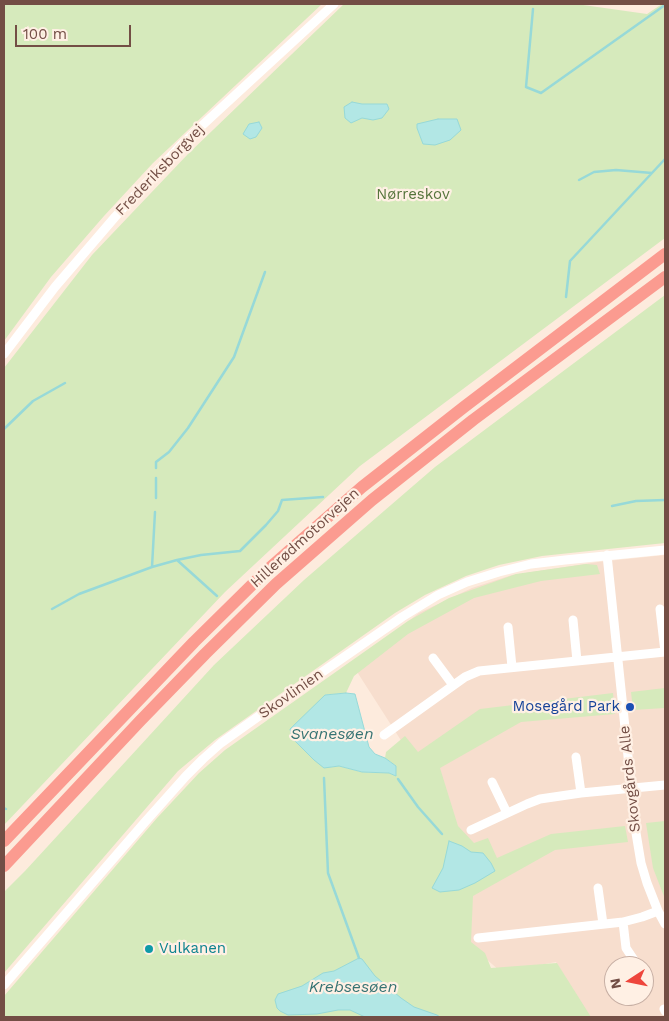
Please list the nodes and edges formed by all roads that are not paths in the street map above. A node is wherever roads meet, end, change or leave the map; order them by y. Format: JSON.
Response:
{"nodes":[{"id":1,"x":334,"y":4,"type":"edge"},
{"id":2,"x":665,"y":254,"type":"edge"},
{"id":3,"x":665,"y":277,"type":"edge"},
{"id":4,"x":4,"y":354,"type":"edge"},
{"id":5,"x":665,"y":550,"type":"edge"},
{"id":6,"x":607,"y":555,"type":"junction"},
{"id":7,"x":660,"y":608,"type":"dead end"},
{"id":8,"x":573,"y":620,"type":"dead end"},
{"id":9,"x":508,"y":626,"type":"dead end"},
{"id":10,"x":665,"y":652,"type":"edge"},
{"id":11,"x":617,"y":657,"type":"junction"},
{"id":12,"x":433,"y":658,"type":"dead end"},
{"id":13,"x":577,"y":661,"type":"junction"},
{"id":14,"x":512,"y":668,"type":"junction"},
{"id":15,"x":453,"y":685,"type":"junction"},
{"id":16,"x":384,"y":735,"type":"dead end"},
{"id":17,"x":576,"y":757,"type":"dead end"},
{"id":18,"x":492,"y":782,"type":"dead end"},
{"id":19,"x":665,"y":785,"type":"edge"},
{"id":20,"x":631,"y":788,"type":"junction"},
{"id":21,"x":581,"y":793,"type":"junction"},
{"id":22,"x":508,"y":813,"type":"junction"},
{"id":23,"x":471,"y":830,"type":"dead end"},
{"id":24,"x":4,"y":841,"type":"edge"},
{"id":25,"x":4,"y":866,"type":"edge"},
{"id":26,"x":598,"y":888,"type":"dead end"},
{"id":27,"x":658,"y":911,"type":"junction"},
{"id":28,"x":623,"y":922,"type":"junction"},
{"id":29,"x":603,"y":924,"type":"junction"},
{"id":30,"x":665,"y":924,"type":"edge"},
{"id":31,"x":478,"y":938,"type":"dead end"},
{"id":32,"x":631,"y":956,"type":"edge"},
{"id":33,"x":4,"y":985,"type":"edge"}],
"edges":[{"from":1,"to":4,"type":"street","name":"Frederiksborgvej"},
{"from":2,"to":24,"type":"highway","name":"Hillerødmotorvejen"},
{"from":3,"to":25,"type":"highway","name":"Hillerødmotorvejen"},
{"from":5,"to":6,"type":"street","name":"Skovlinien"},
{"from":6,"to":11,"type":"street","name":"Skovgårds Alle"},
{"from":6,"to":33,"type":"street","name":"Skovlinien"},
{"from":7,"to":10,"type":"street"},
{"from":8,"to":13,"type":"street"},
{"from":9,"to":14,"type":"street"},
{"from":10,"to":11,"type":"street"},
{"from":11,"to":13,"type":"street"},
{"from":11,"to":20,"type":"street","name":"Skovgårds Alle"},
{"from":12,"to":15,"type":"street"},
{"from":13,"to":14,"type":"street"},
{"from":14,"to":15,"type":"street"},
{"from":15,"to":16,"type":"street"},
{"from":17,"to":21,"type":"street"},
{"from":18,"to":22,"type":"street"},
{"from":19,"to":20,"type":"street"},
{"from":20,"to":21,"type":"street"},
{"from":20,"to":27,"type":"street","name":"Skovgårds Alle"},
{"from":21,"to":22,"type":"street"},
{"from":22,"to":23,"type":"street"},
{"from":26,"to":29,"type":"street"},
{"from":27,"to":28,"type":"street"},
{"from":27,"to":30,"type":"street","name":"Skovgårds Alle"},
{"from":28,"to":29,"type":"street"},
{"from":28,"to":32,"type":"street"},
{"from":29,"to":31,"type":"street"}]}
